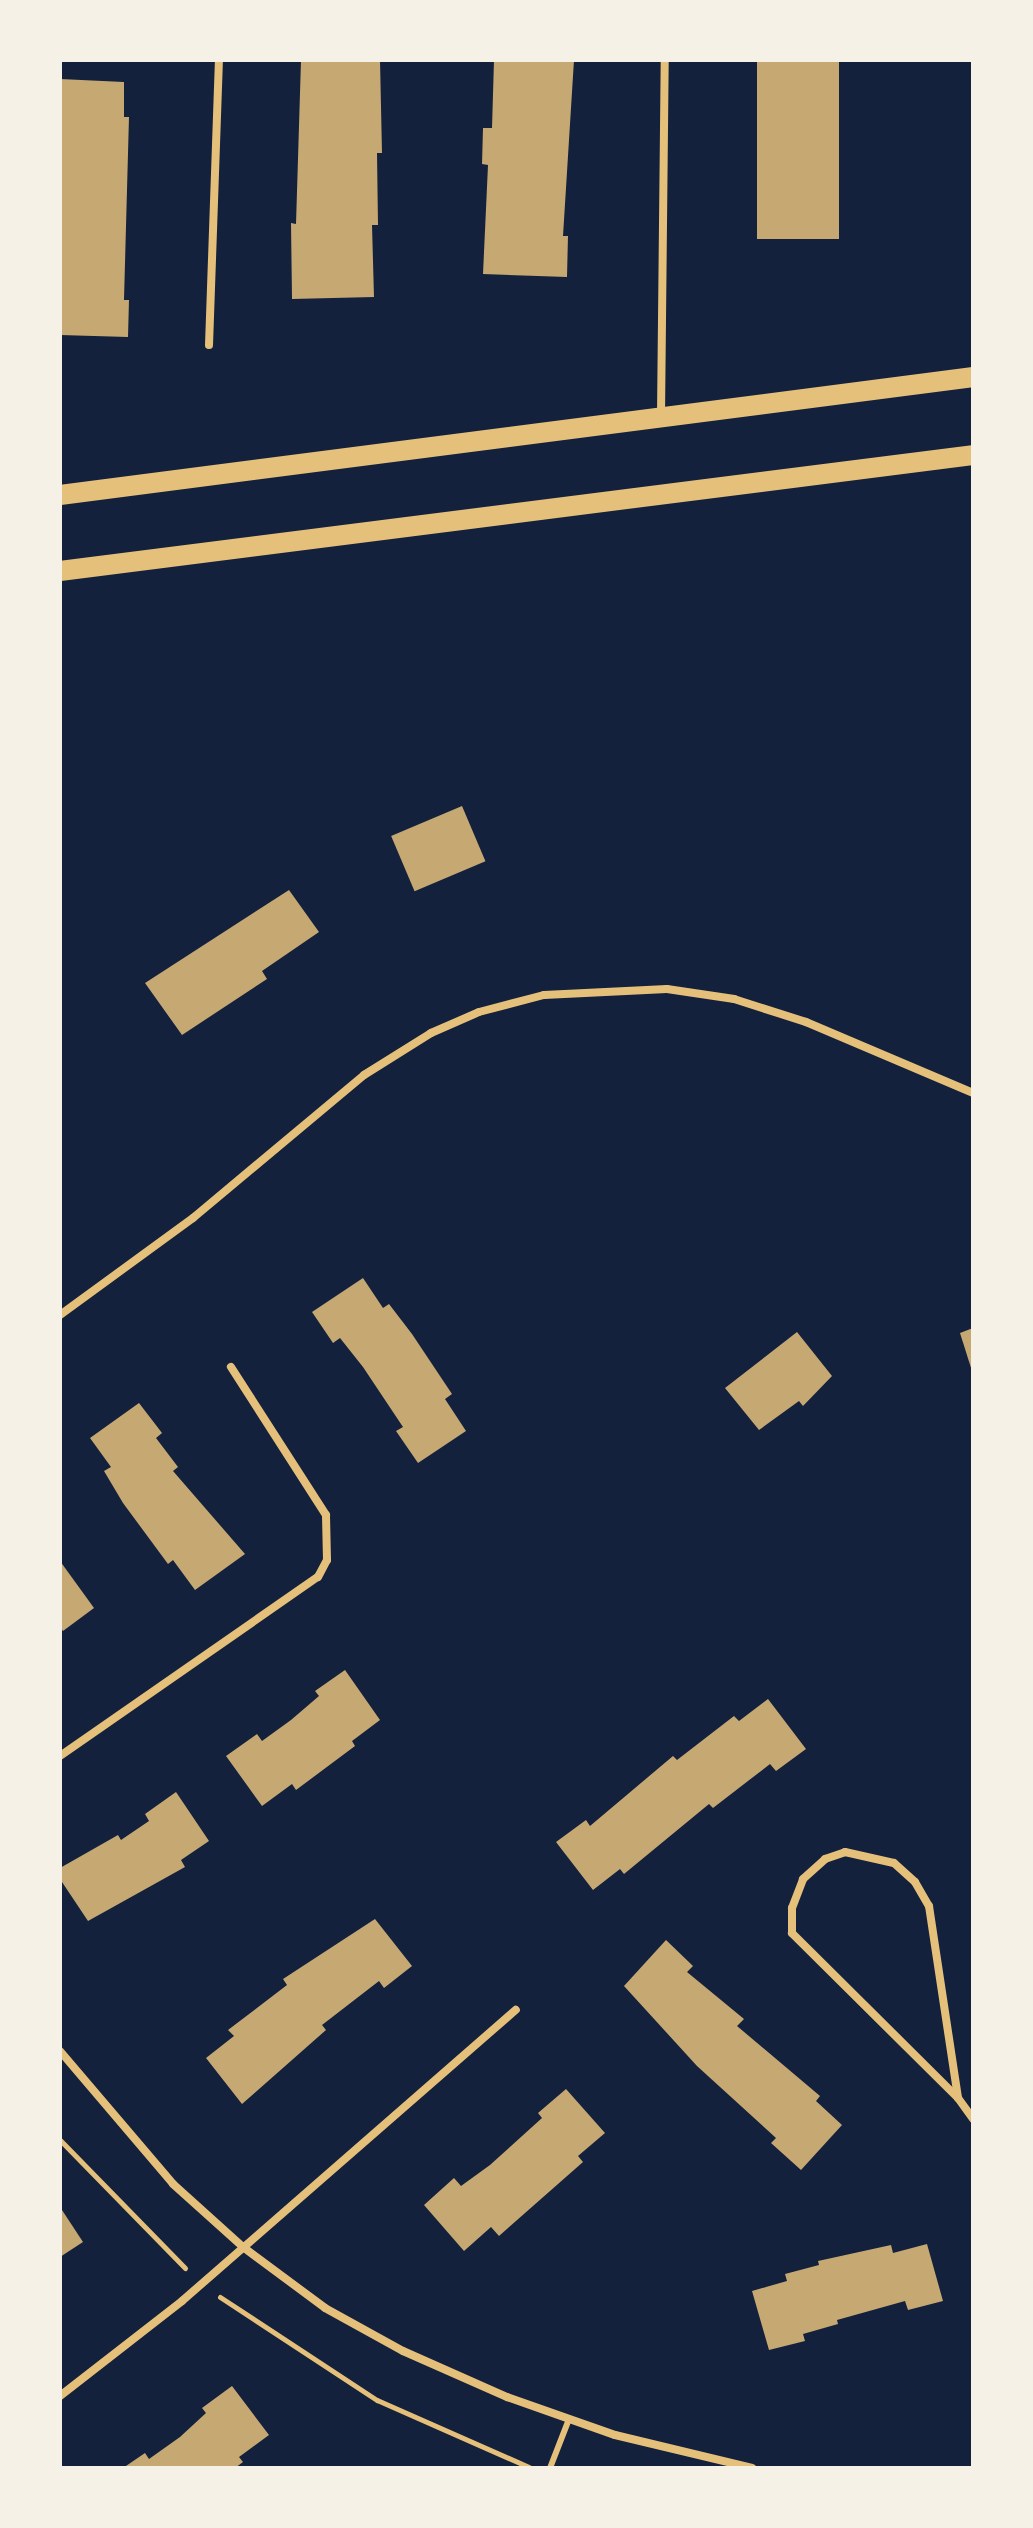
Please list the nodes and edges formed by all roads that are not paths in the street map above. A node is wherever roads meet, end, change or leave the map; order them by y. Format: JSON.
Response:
{"nodes":[{"id":1,"x":219,"y":60,"type":"edge"},
{"id":2,"x":665,"y":60,"type":"edge"},
{"id":3,"x":209,"y":345,"type":"dead end"},
{"id":4,"x":973,"y":377,"type":"edge"},
{"id":5,"x":662,"y":418,"type":"junction"},
{"id":6,"x":973,"y":455,"type":"edge"},
{"id":7,"x":60,"y":495,"type":"edge"},
{"id":8,"x":60,"y":571,"type":"edge"},
{"id":9,"x":973,"y":1093,"type":"edge"},
{"id":10,"x":60,"y":1315,"type":"edge"},
{"id":11,"x":231,"y":1367,"type":"dead end"},
{"id":12,"x":60,"y":1756,"type":"edge"},
{"id":13,"x":516,"y":2010,"type":"dead end"},
{"id":14,"x":60,"y":2051,"type":"edge"},
{"id":15,"x":958,"y":2098,"type":"junction"},
{"id":16,"x":973,"y":2119,"type":"edge"},
{"id":17,"x":243,"y":2247,"type":"junction"},
{"id":18,"x":60,"y":2396,"type":"edge"},
{"id":19,"x":569,"y":2419,"type":"junction"},
{"id":20,"x":550,"y":2468,"type":"edge"},
{"id":21,"x":752,"y":2468,"type":"edge"}],
"edges":[{"from":1,"to":3,"type":"street"},
{"from":2,"to":5,"type":"street"},
{"from":4,"to":5,"type":"main road"},
{"from":5,"to":7,"type":"main road"},
{"from":6,"to":8,"type":"main road"},
{"from":9,"to":10,"type":"street"},
{"from":11,"to":12,"type":"street"},
{"from":13,"to":17,"type":"street"},
{"from":14,"to":17,"type":"street"},
{"from":15,"to":15,"type":"street"},
{"from":15,"to":16,"type":"street"},
{"from":17,"to":18,"type":"street"},
{"from":17,"to":19,"type":"street"},
{"from":19,"to":20,"type":"lane"},
{"from":19,"to":21,"type":"street"}]}
